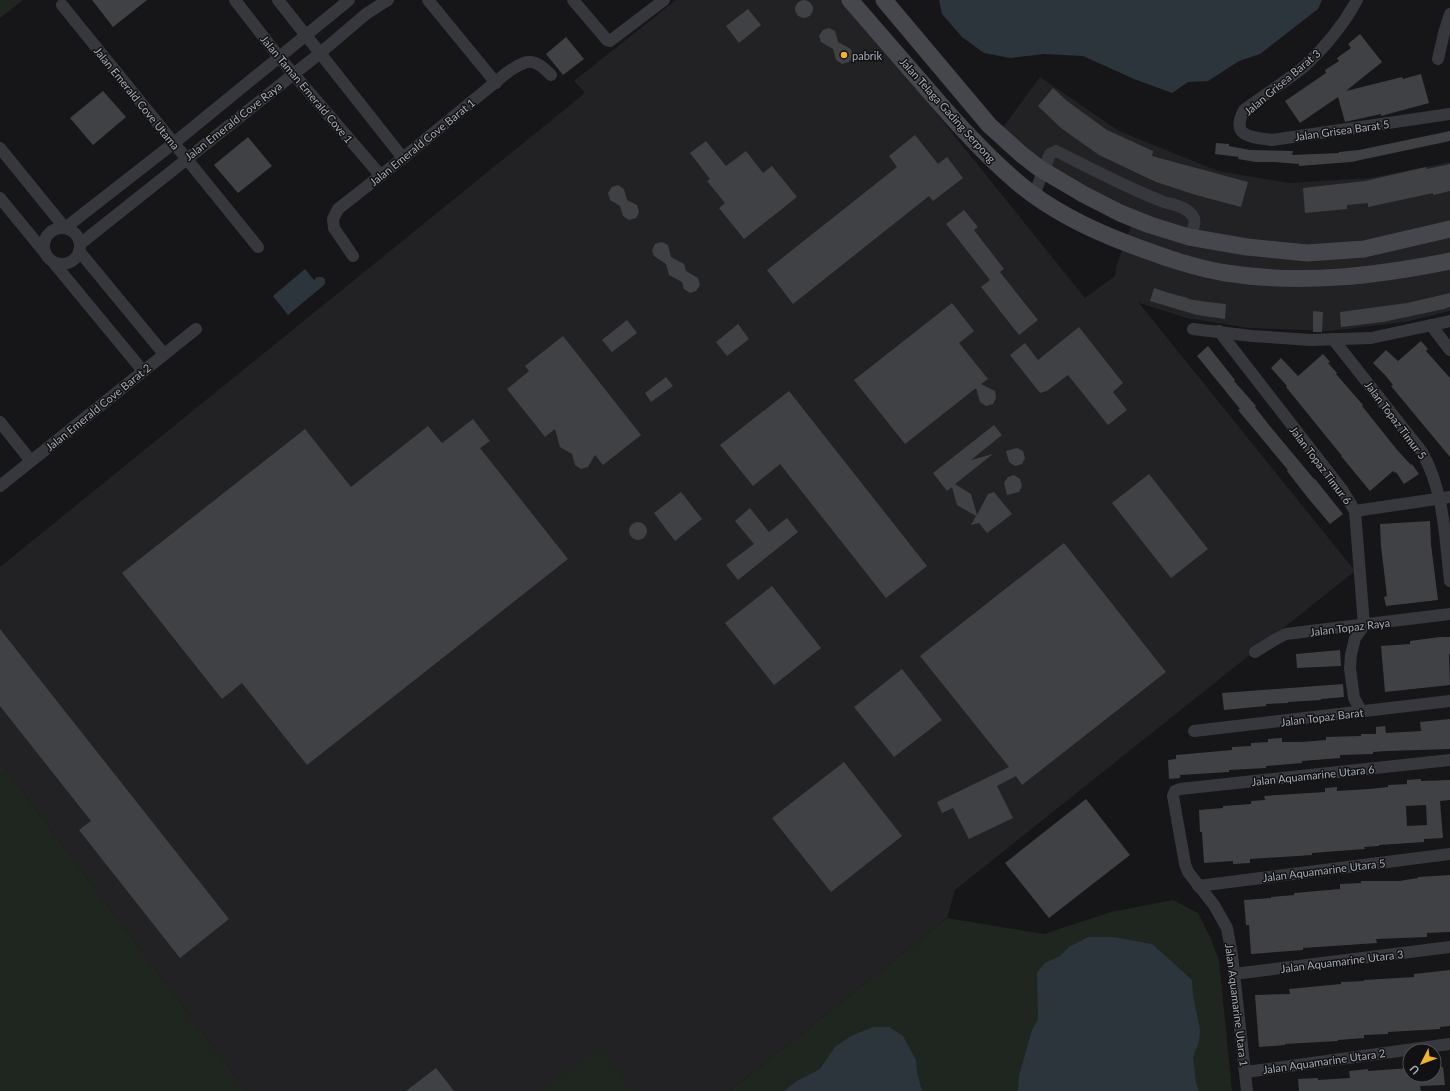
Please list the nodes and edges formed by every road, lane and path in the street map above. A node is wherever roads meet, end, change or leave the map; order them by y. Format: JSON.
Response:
{"nodes":[{"id":1,"x":235,"y":0,"type":"edge"},
{"id":2,"x":278,"y":0,"type":"edge"},
{"id":3,"x":349,"y":0,"type":"edge"},
{"id":4,"x":388,"y":0,"type":"edge"},
{"id":5,"x":428,"y":0,"type":"edge"},
{"id":6,"x":573,"y":0,"type":"edge"},
{"id":7,"x":664,"y":0,"type":"edge"},
{"id":8,"x":850,"y":0,"type":"edge"},
{"id":9,"x":884,"y":0,"type":"edge"},
{"id":10,"x":1357,"y":0,"type":"edge"},
{"id":11,"x":62,"y":5,"type":"dead end"},
{"id":12,"x":1450,"y":14,"type":"edge"},
{"id":13,"x":305,"y":36,"type":"junction"},
{"id":14,"x":319,"y":54,"type":"junction"},
{"id":15,"x":279,"y":57,"type":"junction"},
{"id":16,"x":1438,"y":59,"type":"dead end"},
{"id":17,"x":294,"y":74,"type":"junction"},
{"id":18,"x":551,"y":75,"type":"dead end"},
{"id":19,"x":496,"y":83,"type":"junction"},
{"id":20,"x":1450,"y":114,"type":"edge"},
{"id":21,"x":1239,"y":127,"type":"joint"},
{"id":22,"x":174,"y":143,"type":"junction"},
{"id":23,"x":0,"y":148,"type":"edge"},
{"id":24,"x":186,"y":158,"type":"junction"},
{"id":25,"x":403,"y":158,"type":"junction"},
{"id":26,"x":1043,"y":171,"type":"junction"},
{"id":27,"x":381,"y":176,"type":"junction"},
{"id":28,"x":1034,"y":195,"type":"junction"},
{"id":29,"x":0,"y":198,"type":"edge"},
{"id":30,"x":65,"y":228,"type":"junction"},
{"id":31,"x":1450,"y":229,"type":"edge"},
{"id":32,"x":1189,"y":237,"type":"junction"},
{"id":33,"x":79,"y":247,"type":"junction"},
{"id":34,"x":258,"y":247,"type":"dead end"},
{"id":35,"x":353,"y":256,"type":"dead end"},
{"id":36,"x":49,"y":258,"type":"junction"},
{"id":37,"x":1450,"y":261,"type":"edge"},
{"id":38,"x":1450,"y":321,"type":"edge"},
{"id":39,"x":1431,"y":325,"type":"junction"},
{"id":40,"x":196,"y":329,"type":"dead end"},
{"id":41,"x":1193,"y":329,"type":"dead end"},
{"id":42,"x":1219,"y":331,"type":"junction"},
{"id":43,"x":1333,"y":339,"type":"junction"},
{"id":44,"x":1450,"y":350,"type":"edge"},
{"id":45,"x":164,"y":354,"type":"junction"},
{"id":46,"x":143,"y":371,"type":"junction"},
{"id":47,"x":0,"y":422,"type":"edge"},
{"id":48,"x":31,"y":461,"type":"junction"},
{"id":49,"x":0,"y":486,"type":"edge"},
{"id":50,"x":1445,"y":498,"type":"edge"},
{"id":51,"x":1355,"y":511,"type":"junction"},
{"id":52,"x":1450,"y":581,"type":"edge"},
{"id":53,"x":1450,"y":614,"type":"edge"},
{"id":54,"x":1364,"y":625,"type":"junction"},
{"id":55,"x":1256,"y":652,"type":"dead end"},
{"id":56,"x":1450,"y":701,"type":"edge"},
{"id":57,"x":1362,"y":712,"type":"junction"},
{"id":58,"x":1194,"y":731,"type":"dead end"},
{"id":59,"x":1450,"y":760,"type":"edge"},
{"id":60,"x":1177,"y":790,"type":"joint"},
{"id":61,"x":1450,"y":854,"type":"edge"},
{"id":62,"x":1198,"y":886,"type":"junction"},
{"id":63,"x":1450,"y":947,"type":"edge"},
{"id":64,"x":1234,"y":974,"type":"junction"},
{"id":65,"x":1450,"y":1044,"type":"edge"},
{"id":66,"x":1246,"y":1072,"type":"junction"},
{"id":67,"x":1247,"y":1091,"type":"edge"}],
"edges":[{"from":1,"to":15,"type":"street","name":"Jalan Taman Emerald Cove 1"},
{"from":2,"to":13,"type":"street"},
{"from":3,"to":13,"type":"street","name":"Jalan Emerald Cove Raya"},
{"from":4,"to":14,"type":"street","name":"Jalan Emerald Cove Raya"},
{"from":5,"to":19,"type":"street"},
{"from":6,"to":7,"type":"street"},
{"from":8,"to":28,"type":"main road","name":"Jalan Telaga Gading Serpong"},
{"from":9,"to":26,"type":"main road","name":"Jalan Telaga Gading Serpong"},
{"from":10,"to":21,"type":"street","name":"Jalan Grisea Barat 3"},
{"from":11,"to":22,"type":"street","name":"Jalan Emerald Cove Utama"},
{"from":12,"to":16,"type":"street"},
{"from":13,"to":14,"type":"street"},
{"from":13,"to":15,"type":"street","name":"Jalan Emerald Cove Raya"},
{"from":14,"to":17,"type":"street","name":"Jalan Emerald Cove Raya"},
{"from":14,"to":25,"type":"street"},
{"from":15,"to":17,"type":"street","name":"Jalan Taman Emerald Cove 1"},
{"from":15,"to":22,"type":"street","name":"Jalan Emerald Cove Raya"},
{"from":17,"to":24,"type":"street","name":"Jalan Emerald Cove Raya"},
{"from":17,"to":27,"type":"street","name":"Jalan Taman Emerald Cove 1"},
{"from":18,"to":19,"type":"street","name":"Jalan Emerald Cove Barat 1"},
{"from":19,"to":25,"type":"street","name":"Jalan Emerald Cove Barat 1"},
{"from":20,"to":21,"type":"street","name":"Jalan Grisea Barat 5"},
{"from":22,"to":24,"type":"street","name":"Jalan Emerald Cove Utama"},
{"from":22,"to":30,"type":"street","name":"Jalan Emerald Cove Raya"},
{"from":23,"to":30,"type":"street"},
{"from":24,"to":33,"type":"street","name":"Jalan Emerald Cove Raya"},
{"from":24,"to":34,"type":"street","name":"Jalan Emerald Cove Utama"},
{"from":25,"to":27,"type":"street","name":"Jalan Emerald Cove Barat 1"},
{"from":26,"to":28,"type":"street"},
{"from":26,"to":32,"type":"main road","name":"Jalan Telaga Gading Serpong"},
{"from":26,"to":32,"type":"street"},
{"from":27,"to":35,"type":"street","name":"Jalan Emerald Cove Barat 1"},
{"from":28,"to":37,"type":"main road","name":"Jalan Telaga Gading Serpong"},
{"from":29,"to":36,"type":"street"},
{"from":30,"to":33,"type":"street"},
{"from":30,"to":36,"type":"street"},
{"from":31,"to":32,"type":"main road","name":"Jalan Telaga Gading Serpong"},
{"from":33,"to":36,"type":"street"},
{"from":33,"to":45,"type":"street"},
{"from":36,"to":46,"type":"street"},
{"from":38,"to":39,"type":"street"},
{"from":39,"to":43,"type":"street"},
{"from":39,"to":44,"type":"street"},
{"from":40,"to":45,"type":"street","name":"Jalan Emerald Cove Barat 2"},
{"from":41,"to":42,"type":"street"},
{"from":42,"to":43,"type":"street"},
{"from":42,"to":51,"type":"street","name":"Jalan Topaz Timur 6"},
{"from":43,"to":50,"type":"street","name":"Jalan Topaz Timur 5"},
{"from":45,"to":46,"type":"street","name":"Jalan Emerald Cove Barat 2"},
{"from":46,"to":48,"type":"street","name":"Jalan Emerald Cove Barat 2"},
{"from":47,"to":48,"type":"street"},
{"from":48,"to":49,"type":"street","name":"Jalan Emerald Cove Barat 2"},
{"from":50,"to":51,"type":"street"},
{"from":50,"to":52,"type":"street","name":"Jalan Topaz Timur 5"},
{"from":51,"to":54,"type":"street","name":"Jalan Topaz Timur 6"},
{"from":53,"to":54,"type":"street","name":"Jalan Topaz Raya"},
{"from":54,"to":55,"type":"street","name":"Jalan Topaz Raya"},
{"from":54,"to":57,"type":"street"},
{"from":56,"to":57,"type":"street","name":"Jalan Topaz Barat"},
{"from":57,"to":58,"type":"street","name":"Jalan Topaz Barat"},
{"from":59,"to":60,"type":"street","name":"Jalan Aquamarine Utara 6"},
{"from":60,"to":62,"type":"street","name":"Jalan Aquamarine Utara 1"},
{"from":61,"to":62,"type":"street","name":"Jalan Aquamarine Utara 5"},
{"from":62,"to":64,"type":"street","name":"Jalan Aquamarine Utara 1"},
{"from":63,"to":64,"type":"street","name":"Jalan Aquamarine Utara 3"},
{"from":64,"to":66,"type":"street","name":"Jalan Aquamarine Utara 1"},
{"from":65,"to":66,"type":"street","name":"Jalan Aquamarine Utara 2"},
{"from":66,"to":67,"type":"street","name":"Jalan Aquamarine Utara 1"}]}
